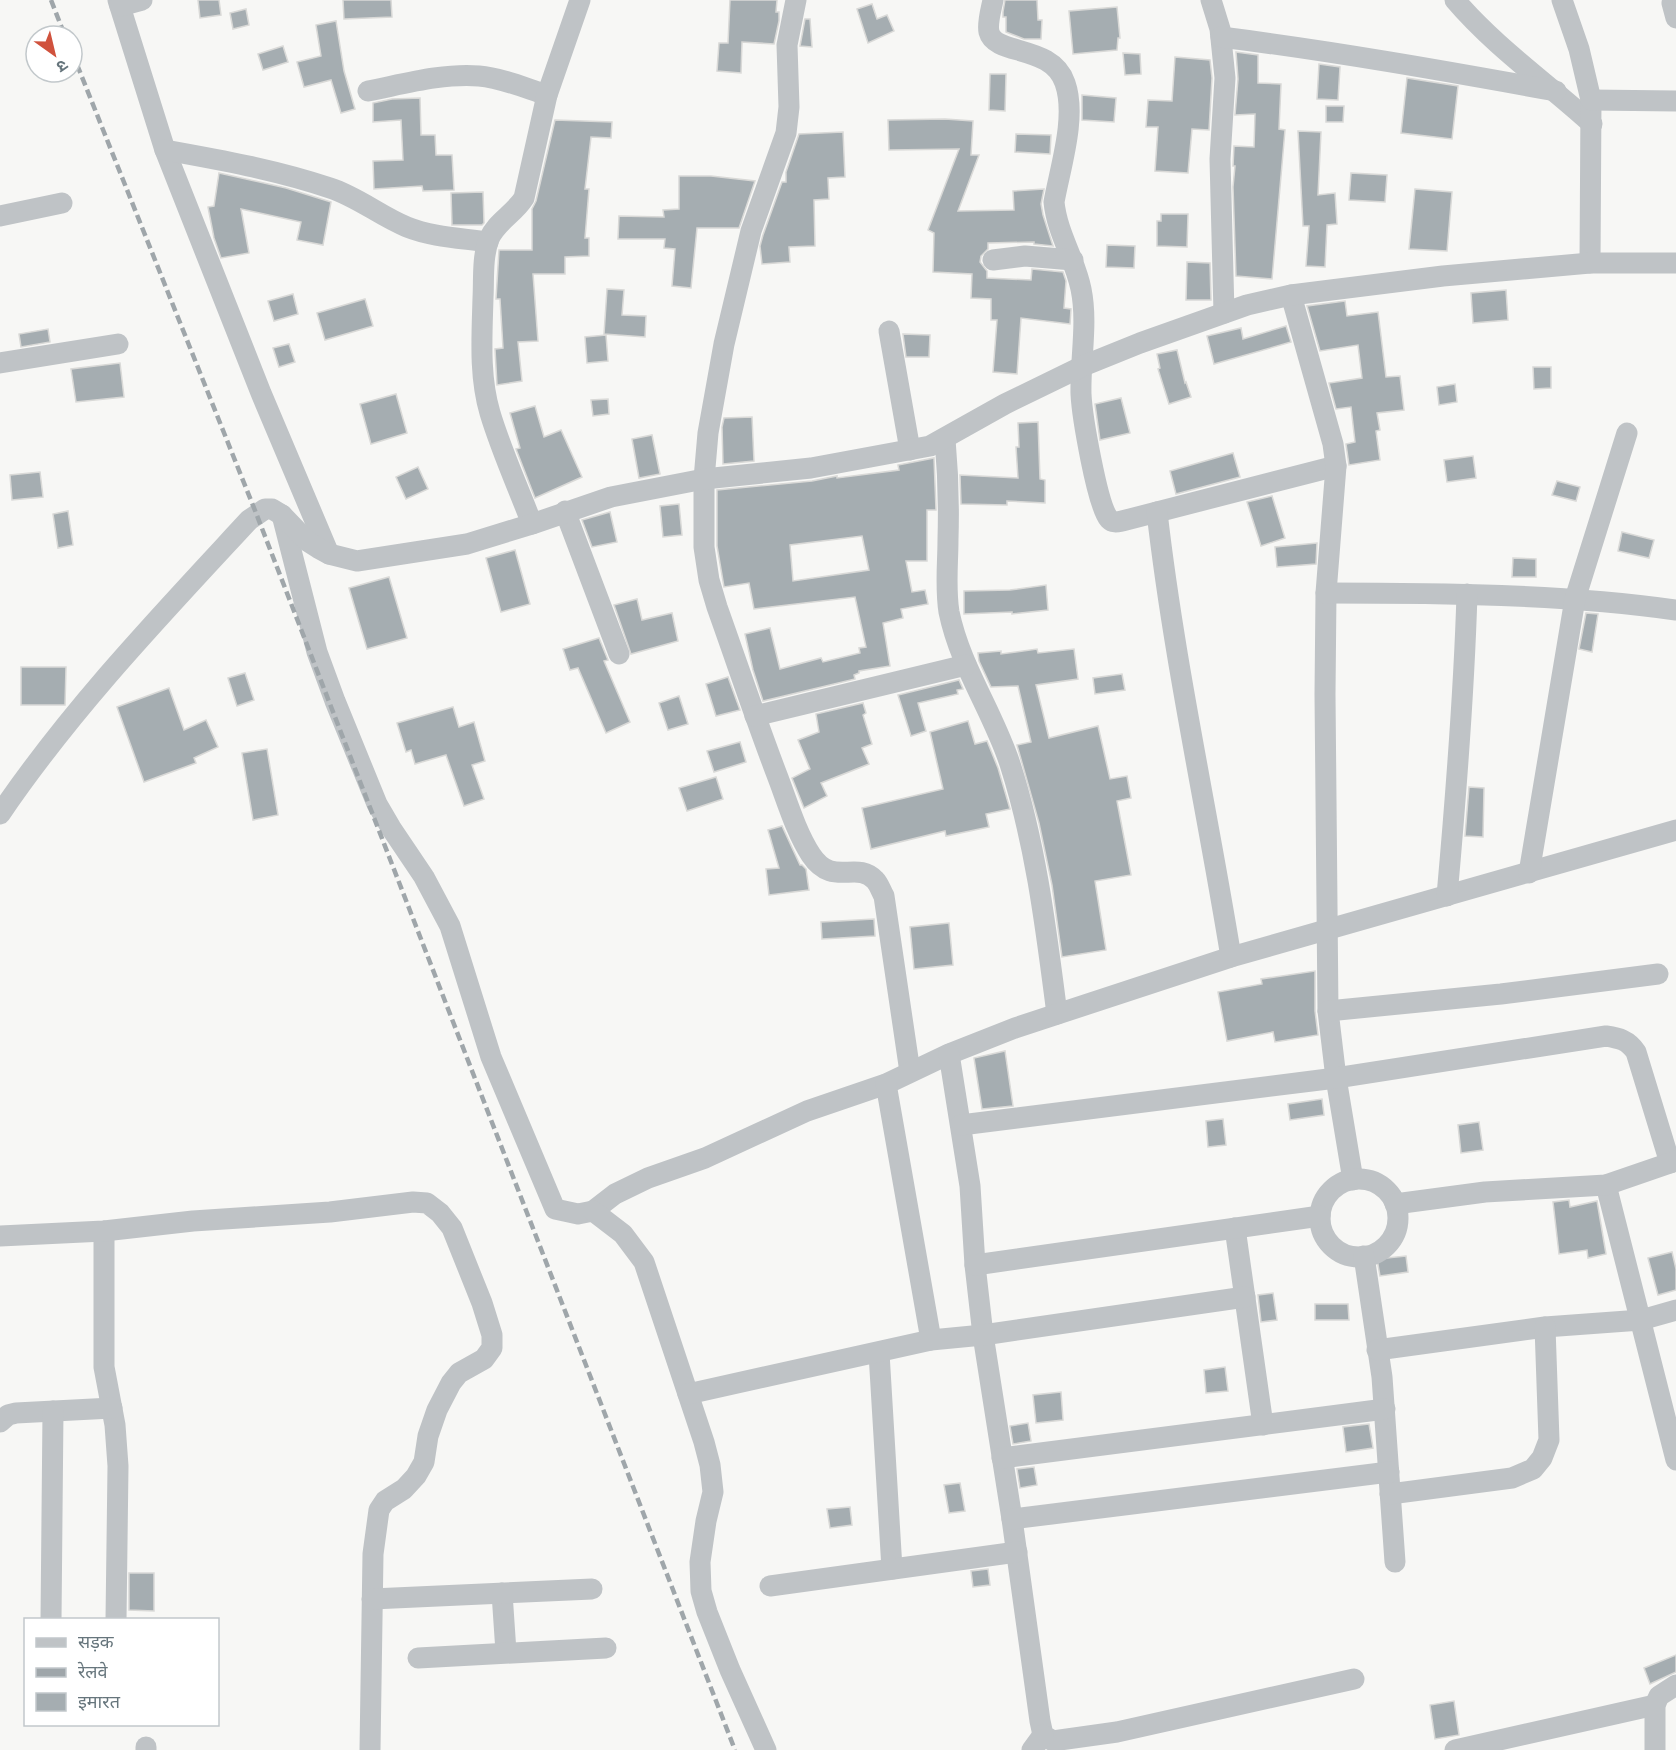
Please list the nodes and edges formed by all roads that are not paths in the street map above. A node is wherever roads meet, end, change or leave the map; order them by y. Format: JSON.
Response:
{"nodes":[{"id":1,"x":142,"y":0,"type":"edge"},
{"id":2,"x":580,"y":0,"type":"edge"},
{"id":3,"x":796,"y":0,"type":"edge"},
{"id":4,"x":993,"y":0,"type":"edge"},
{"id":5,"x":1211,"y":0,"type":"edge"},
{"id":6,"x":1455,"y":0,"type":"edge"},
{"id":7,"x":1562,"y":0,"type":"edge"},
{"id":8,"x":119,"y":3,"type":"edge"},
{"id":9,"x":1221,"y":36,"type":"junction"},
{"id":10,"x":368,"y":91,"type":"dead end"},
{"id":11,"x":1556,"y":91,"type":"junction"},
{"id":12,"x":547,"y":95,"type":"junction"},
{"id":13,"x":1591,"y":100,"type":"junction"},
{"id":14,"x":1676,"y":101,"type":"edge"},
{"id":15,"x":1592,"y":124,"type":"junction"},
{"id":16,"x":165,"y":150,"type":"junction"},
{"id":17,"x":62,"y":203,"type":"dead end"},
{"id":18,"x":0,"y":216,"type":"edge"},
{"id":19,"x":488,"y":242,"type":"junction"},
{"id":20,"x":993,"y":260,"type":"dead end"},
{"id":21,"x":1073,"y":260,"type":"junction"},
{"id":22,"x":1590,"y":263,"type":"junction"},
{"id":23,"x":1676,"y":263,"type":"edge"},
{"id":24,"x":1291,"y":295,"type":"junction"},
{"id":25,"x":1224,"y":313,"type":"junction"},
{"id":26,"x":889,"y":331,"type":"dead end"},
{"id":27,"x":118,"y":345,"type":"dead end"},
{"id":28,"x":0,"y":363,"type":"edge"},
{"id":29,"x":1083,"y":366,"type":"junction"},
{"id":30,"x":1627,"y":433,"type":"dead end"},
{"id":31,"x":945,"y":439,"type":"junction"},
{"id":32,"x":910,"y":450,"type":"junction"},
{"id":33,"x":1336,"y":466,"type":"junction"},
{"id":34,"x":704,"y":479,"type":"junction"},
{"id":35,"x":565,"y":512,"type":"junction"},
{"id":36,"x":1157,"y":512,"type":"junction"},
{"id":37,"x":282,"y":515,"type":"junction"},
{"id":38,"x":532,"y":524,"type":"junction"},
{"id":39,"x":329,"y":554,"type":"junction"},
{"id":40,"x":1326,"y":593,"type":"junction"},
{"id":41,"x":1467,"y":594,"type":"junction"},
{"id":42,"x":1575,"y":599,"type":"junction"},
{"id":43,"x":1676,"y":610,"type":"edge"},
{"id":44,"x":619,"y":654,"type":"dead end"},
{"id":45,"x":966,"y":665,"type":"junction"},
{"id":46,"x":755,"y":716,"type":"junction"},
{"id":47,"x":8,"y":790,"type":"edge"},
{"id":48,"x":0,"y":814,"type":"edge"},
{"id":49,"x":1676,"y":830,"type":"edge"},
{"id":50,"x":1529,"y":873,"type":"junction"},
{"id":51,"x":1447,"y":896,"type":"junction"},
{"id":52,"x":1327,"y":931,"type":"junction"},
{"id":53,"x":1231,"y":957,"type":"junction"},
{"id":54,"x":1658,"y":975,"type":"dead end"},
{"id":55,"x":1328,"y":1011,"type":"junction"},
{"id":56,"x":1057,"y":1014,"type":"junction"},
{"id":57,"x":949,"y":1054,"type":"junction"},
{"id":58,"x":910,"y":1072,"type":"junction"},
{"id":59,"x":1336,"y":1077,"type":"junction"},
{"id":60,"x":886,"y":1084,"type":"junction"},
{"id":61,"x":961,"y":1125,"type":"junction"},
{"id":62,"x":1673,"y":1162,"type":"edge"},
{"id":63,"x":1353,"y":1180,"type":"junction"},
{"id":64,"x":1606,"y":1185,"type":"junction"},
{"id":65,"x":1395,"y":1204,"type":"junction"},
{"id":66,"x":593,"y":1211,"type":"junction"},
{"id":67,"x":1320,"y":1216,"type":"junction"},
{"id":68,"x":1235,"y":1228,"type":"junction"},
{"id":69,"x":104,"y":1231,"type":"junction"},
{"id":70,"x":0,"y":1236,"type":"edge"},
{"id":71,"x":1364,"y":1256,"type":"junction"},
{"id":72,"x":975,"y":1265,"type":"junction"},
{"id":73,"x":1245,"y":1297,"type":"junction"},
{"id":74,"x":1676,"y":1310,"type":"edge"},
{"id":75,"x":1641,"y":1320,"type":"junction"},
{"id":76,"x":1545,"y":1327,"type":"junction"},
{"id":77,"x":983,"y":1335,"type":"junction"},
{"id":78,"x":931,"y":1340,"type":"junction"},
{"id":79,"x":1377,"y":1350,"type":"junction"},
{"id":80,"x":879,"y":1353,"type":"junction"},
{"id":81,"x":688,"y":1394,"type":"junction"},
{"id":82,"x":112,"y":1408,"type":"junction"},
{"id":83,"x":1385,"y":1409,"type":"junction"},
{"id":84,"x":53,"y":1411,"type":"junction"},
{"id":85,"x":0,"y":1422,"type":"edge"},
{"id":86,"x":1263,"y":1425,"type":"junction"},
{"id":87,"x":1002,"y":1458,"type":"junction"},
{"id":88,"x":1676,"y":1460,"type":"edge"},
{"id":89,"x":1389,"y":1472,"type":"junction"},
{"id":90,"x":1390,"y":1494,"type":"junction"},
{"id":91,"x":1012,"y":1519,"type":"junction"},
{"id":92,"x":1017,"y":1552,"type":"junction"},
{"id":93,"x":1395,"y":1562,"type":"dead end"},
{"id":94,"x":892,"y":1569,"type":"junction"},
{"id":95,"x":770,"y":1586,"type":"dead end"},
{"id":96,"x":592,"y":1589,"type":"dead end"},
{"id":97,"x":502,"y":1593,"type":"junction"},
{"id":98,"x":372,"y":1599,"type":"junction"},
{"id":99,"x":51,"y":1618,"type":"edge"},
{"id":100,"x":116,"y":1618,"type":"edge"},
{"id":101,"x":606,"y":1648,"type":"dead end"},
{"id":102,"x":506,"y":1652,"type":"junction"},
{"id":103,"x":418,"y":1658,"type":"dead end"},
{"id":104,"x":1354,"y":1679,"type":"dead end"},
{"id":105,"x":1676,"y":1685,"type":"edge"},
{"id":106,"x":1655,"y":1706,"type":"junction"},
{"id":107,"x":1038,"y":1743,"type":"edge"},
{"id":108,"x":370,"y":1750,"type":"edge"},
{"id":109,"x":766,"y":1750,"type":"edge"},
{"id":110,"x":1455,"y":1750,"type":"edge"},
{"id":111,"x":1655,"y":1750,"type":"edge"}],
"edges":[{"from":1,"to":8,"type":"street"},
{"from":2,"to":12,"type":"street"},
{"from":3,"to":34,"type":"street"},
{"from":4,"to":21,"type":"street"},
{"from":5,"to":9,"type":"street"},
{"from":6,"to":11,"type":"street"},
{"from":7,"to":13,"type":"street"},
{"from":8,"to":16,"type":"street"},
{"from":9,"to":11,"type":"street"},
{"from":9,"to":25,"type":"street"},
{"from":10,"to":12,"type":"street"},
{"from":11,"to":15,"type":"street"},
{"from":12,"to":19,"type":"street"},
{"from":13,"to":14,"type":"street"},
{"from":13,"to":15,"type":"street"},
{"from":15,"to":22,"type":"street"},
{"from":16,"to":19,"type":"street"},
{"from":16,"to":39,"type":"street"},
{"from":17,"to":18,"type":"street"},
{"from":19,"to":38,"type":"street"},
{"from":20,"to":21,"type":"street"},
{"from":21,"to":29,"type":"street"},
{"from":22,"to":23,"type":"street"},
{"from":22,"to":24,"type":"street"},
{"from":24,"to":25,"type":"street"},
{"from":24,"to":33,"type":"street"},
{"from":25,"to":29,"type":"street"},
{"from":26,"to":32,"type":"street"},
{"from":27,"to":28,"type":"street"},
{"from":29,"to":31,"type":"street"},
{"from":29,"to":36,"type":"street"},
{"from":30,"to":42,"type":"street"},
{"from":31,"to":32,"type":"street"},
{"from":31,"to":45,"type":"street"},
{"from":32,"to":34,"type":"street"},
{"from":33,"to":36,"type":"street"},
{"from":33,"to":40,"type":"street"},
{"from":34,"to":35,"type":"street"},
{"from":34,"to":46,"type":"street"},
{"from":35,"to":38,"type":"street"},
{"from":35,"to":44,"type":"street"},
{"from":36,"to":53,"type":"street"},
{"from":37,"to":39,"type":"street"},
{"from":37,"to":47,"type":"street"},
{"from":37,"to":66,"type":"street"},
{"from":38,"to":39,"type":"street"},
{"from":40,"to":41,"type":"street"},
{"from":40,"to":52,"type":"street"},
{"from":41,"to":42,"type":"street"},
{"from":41,"to":51,"type":"street"},
{"from":42,"to":43,"type":"street"},
{"from":42,"to":50,"type":"street"},
{"from":45,"to":46,"type":"street"},
{"from":45,"to":56,"type":"street"},
{"from":46,"to":58,"type":"street"},
{"from":47,"to":48,"type":"street"},
{"from":49,"to":50,"type":"street"},
{"from":50,"to":51,"type":"street"},
{"from":51,"to":52,"type":"street"},
{"from":52,"to":53,"type":"street"},
{"from":52,"to":55,"type":"street"},
{"from":53,"to":56,"type":"street"},
{"from":54,"to":55,"type":"street"},
{"from":55,"to":59,"type":"street"},
{"from":56,"to":57,"type":"street"},
{"from":57,"to":58,"type":"street"},
{"from":57,"to":61,"type":"street"},
{"from":58,"to":60,"type":"street"},
{"from":59,"to":61,"type":"street"},
{"from":59,"to":62,"type":"street"},
{"from":59,"to":63,"type":"street"},
{"from":60,"to":66,"type":"street"},
{"from":60,"to":78,"type":"street"},
{"from":61,"to":72,"type":"street"},
{"from":62,"to":64,"type":"street"},
{"from":63,"to":65,"type":"street"},
{"from":63,"to":67,"type":"street"},
{"from":64,"to":65,"type":"street"},
{"from":64,"to":75,"type":"street"},
{"from":65,"to":71,"type":"street"},
{"from":66,"to":81,"type":"street"},
{"from":67,"to":68,"type":"street"},
{"from":67,"to":71,"type":"street"},
{"from":68,"to":72,"type":"street"},
{"from":68,"to":73,"type":"street"},
{"from":69,"to":70,"type":"street"},
{"from":69,"to":82,"type":"street"},
{"from":69,"to":98,"type":"street"},
{"from":71,"to":79,"type":"street"},
{"from":72,"to":77,"type":"street"},
{"from":73,"to":77,"type":"street"},
{"from":73,"to":86,"type":"street"},
{"from":74,"to":75,"type":"street"},
{"from":75,"to":76,"type":"street"},
{"from":75,"to":88,"type":"street"},
{"from":76,"to":79,"type":"street"},
{"from":76,"to":90,"type":"street"},
{"from":77,"to":78,"type":"street"},
{"from":77,"to":87,"type":"street"},
{"from":78,"to":80,"type":"street"},
{"from":79,"to":83,"type":"street"},
{"from":80,"to":81,"type":"street"},
{"from":80,"to":94,"type":"street"},
{"from":81,"to":109,"type":"street"},
{"from":82,"to":84,"type":"street"},
{"from":82,"to":100,"type":"street"},
{"from":83,"to":86,"type":"street"},
{"from":83,"to":89,"type":"street"},
{"from":84,"to":85,"type":"street"},
{"from":84,"to":99,"type":"street"},
{"from":86,"to":87,"type":"street"},
{"from":87,"to":91,"type":"street"},
{"from":89,"to":90,"type":"street"},
{"from":89,"to":91,"type":"street"},
{"from":90,"to":93,"type":"street"},
{"from":91,"to":92,"type":"street"},
{"from":92,"to":94,"type":"street"},
{"from":92,"to":107,"type":"street"},
{"from":94,"to":95,"type":"street"},
{"from":96,"to":97,"type":"street"},
{"from":97,"to":98,"type":"street"},
{"from":97,"to":102,"type":"street"},
{"from":98,"to":108,"type":"street"},
{"from":101,"to":102,"type":"street"},
{"from":102,"to":103,"type":"street"},
{"from":104,"to":107,"type":"street"},
{"from":105,"to":106,"type":"street"},
{"from":106,"to":110,"type":"street"},
{"from":106,"to":111,"type":"street"}]}
